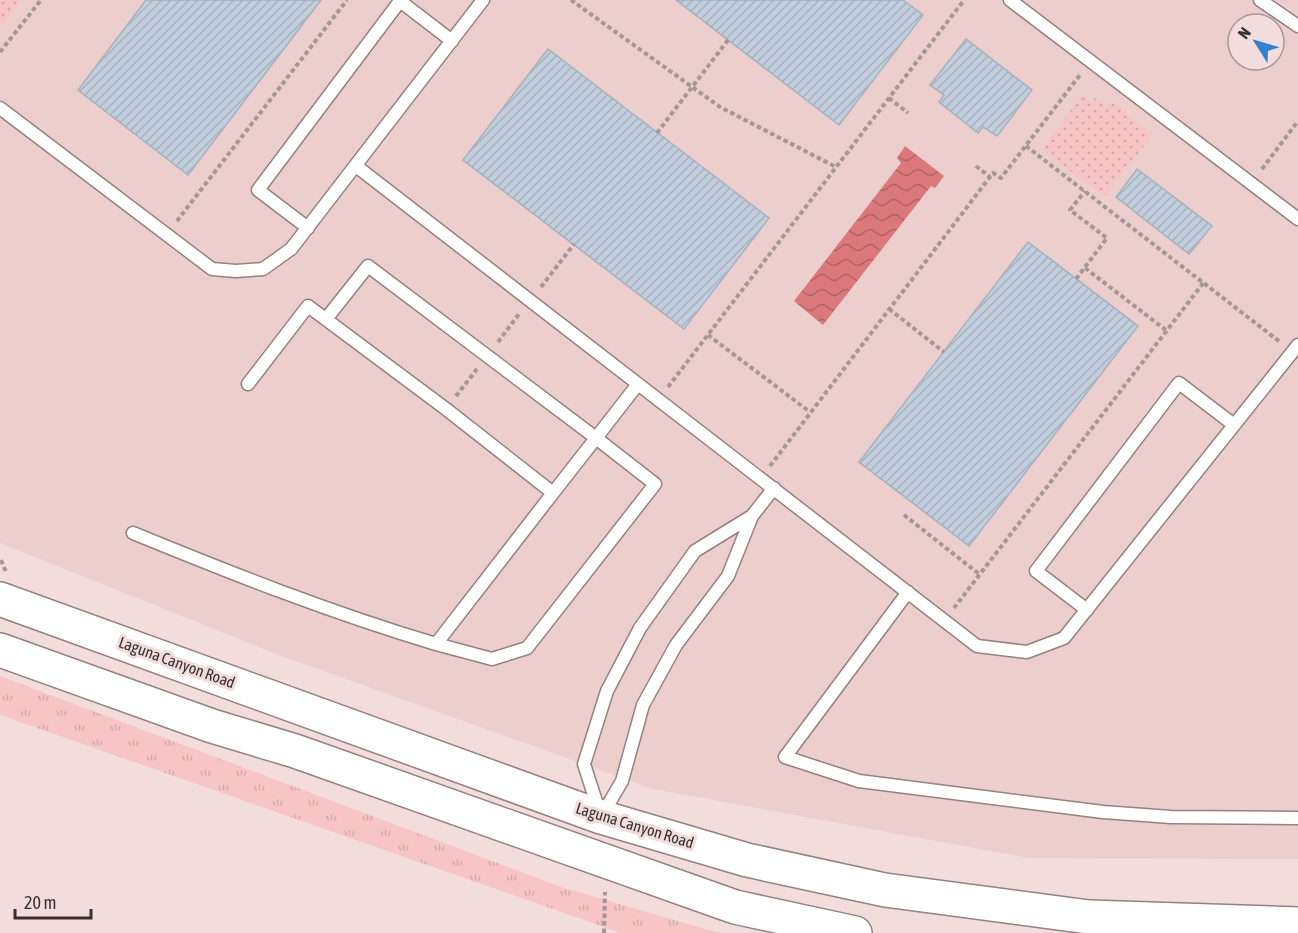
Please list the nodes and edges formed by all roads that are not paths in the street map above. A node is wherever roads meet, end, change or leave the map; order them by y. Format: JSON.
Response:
{"nodes":[{"id":1,"x":483,"y":0,"type":"edge"},
{"id":2,"x":1010,"y":0,"type":"edge"},
{"id":3,"x":1260,"y":0,"type":"edge"},
{"id":4,"x":1298,"y":26,"type":"edge"},
{"id":5,"x":452,"y":41,"type":"junction"},
{"id":6,"x":0,"y":108,"type":"edge"},
{"id":7,"x":356,"y":166,"type":"junction"},
{"id":8,"x":1298,"y":219,"type":"edge"},
{"id":9,"x":308,"y":228,"type":"junction"},
{"id":10,"x":326,"y":319,"type":"junction"},
{"id":11,"x":1295,"y":348,"type":"edge"},
{"id":12,"x":248,"y":384,"type":"dead end"},
{"id":13,"x":638,"y":384,"type":"junction"},
{"id":14,"x":1234,"y":425,"type":"junction"},
{"id":15,"x":596,"y":438,"type":"junction"},
{"id":16,"x":774,"y":489,"type":"junction"},
{"id":17,"x":554,"y":493,"type":"junction"},
{"id":18,"x":752,"y":516,"type":"junction"},
{"id":19,"x":133,"y":533,"type":"dead end"},
{"id":20,"x":908,"y":592,"type":"junction"},
{"id":21,"x":0,"y":599,"type":"edge"},
{"id":22,"x":1087,"y":609,"type":"junction"},
{"id":23,"x":436,"y":644,"type":"junction"},
{"id":24,"x":0,"y":650,"type":"edge"},
{"id":25,"x":601,"y":817,"type":"junction"},
{"id":26,"x":1298,"y":818,"type":"edge"},
{"id":27,"x":607,"y":860,"type":"junction"},
{"id":28,"x":1298,"y":924,"type":"edge"},
{"id":29,"x":855,"y":933,"type":"edge"}],
"edges":[{"from":1,"to":5,"type":"lane"},
{"from":2,"to":8,"type":"lane"},
{"from":3,"to":4,"type":"lane"},
{"from":5,"to":7,"type":"lane"},
{"from":5,"to":9,"type":"lane"},
{"from":6,"to":9,"type":"lane"},
{"from":7,"to":9,"type":"lane"},
{"from":7,"to":13,"type":"lane"},
{"from":10,"to":12,"type":"lane"},
{"from":10,"to":15,"type":"lane"},
{"from":10,"to":17,"type":"lane"},
{"from":11,"to":14,"type":"lane"},
{"from":13,"to":15,"type":"lane"},
{"from":13,"to":16,"type":"lane"},
{"from":14,"to":22,"type":"lane"},
{"from":14,"to":22,"type":"lane"},
{"from":15,"to":17,"type":"lane"},
{"from":15,"to":23,"type":"lane"},
{"from":16,"to":18,"type":"lane"},
{"from":16,"to":20,"type":"lane"},
{"from":17,"to":23,"type":"lane"},
{"from":18,"to":25,"type":"lane"},
{"from":18,"to":25,"type":"lane"},
{"from":19,"to":23,"type":"lane"},
{"from":20,"to":22,"type":"lane"},
{"from":20,"to":26,"type":"lane"},
{"from":21,"to":25,"type":"main road","name":"Laguna Canyon Road"},
{"from":24,"to":27,"type":"main road"},
{"from":25,"to":27,"type":"main road"},
{"from":25,"to":28,"type":"main road","name":"Laguna Canyon Road"},
{"from":27,"to":29,"type":"main road"}]}
